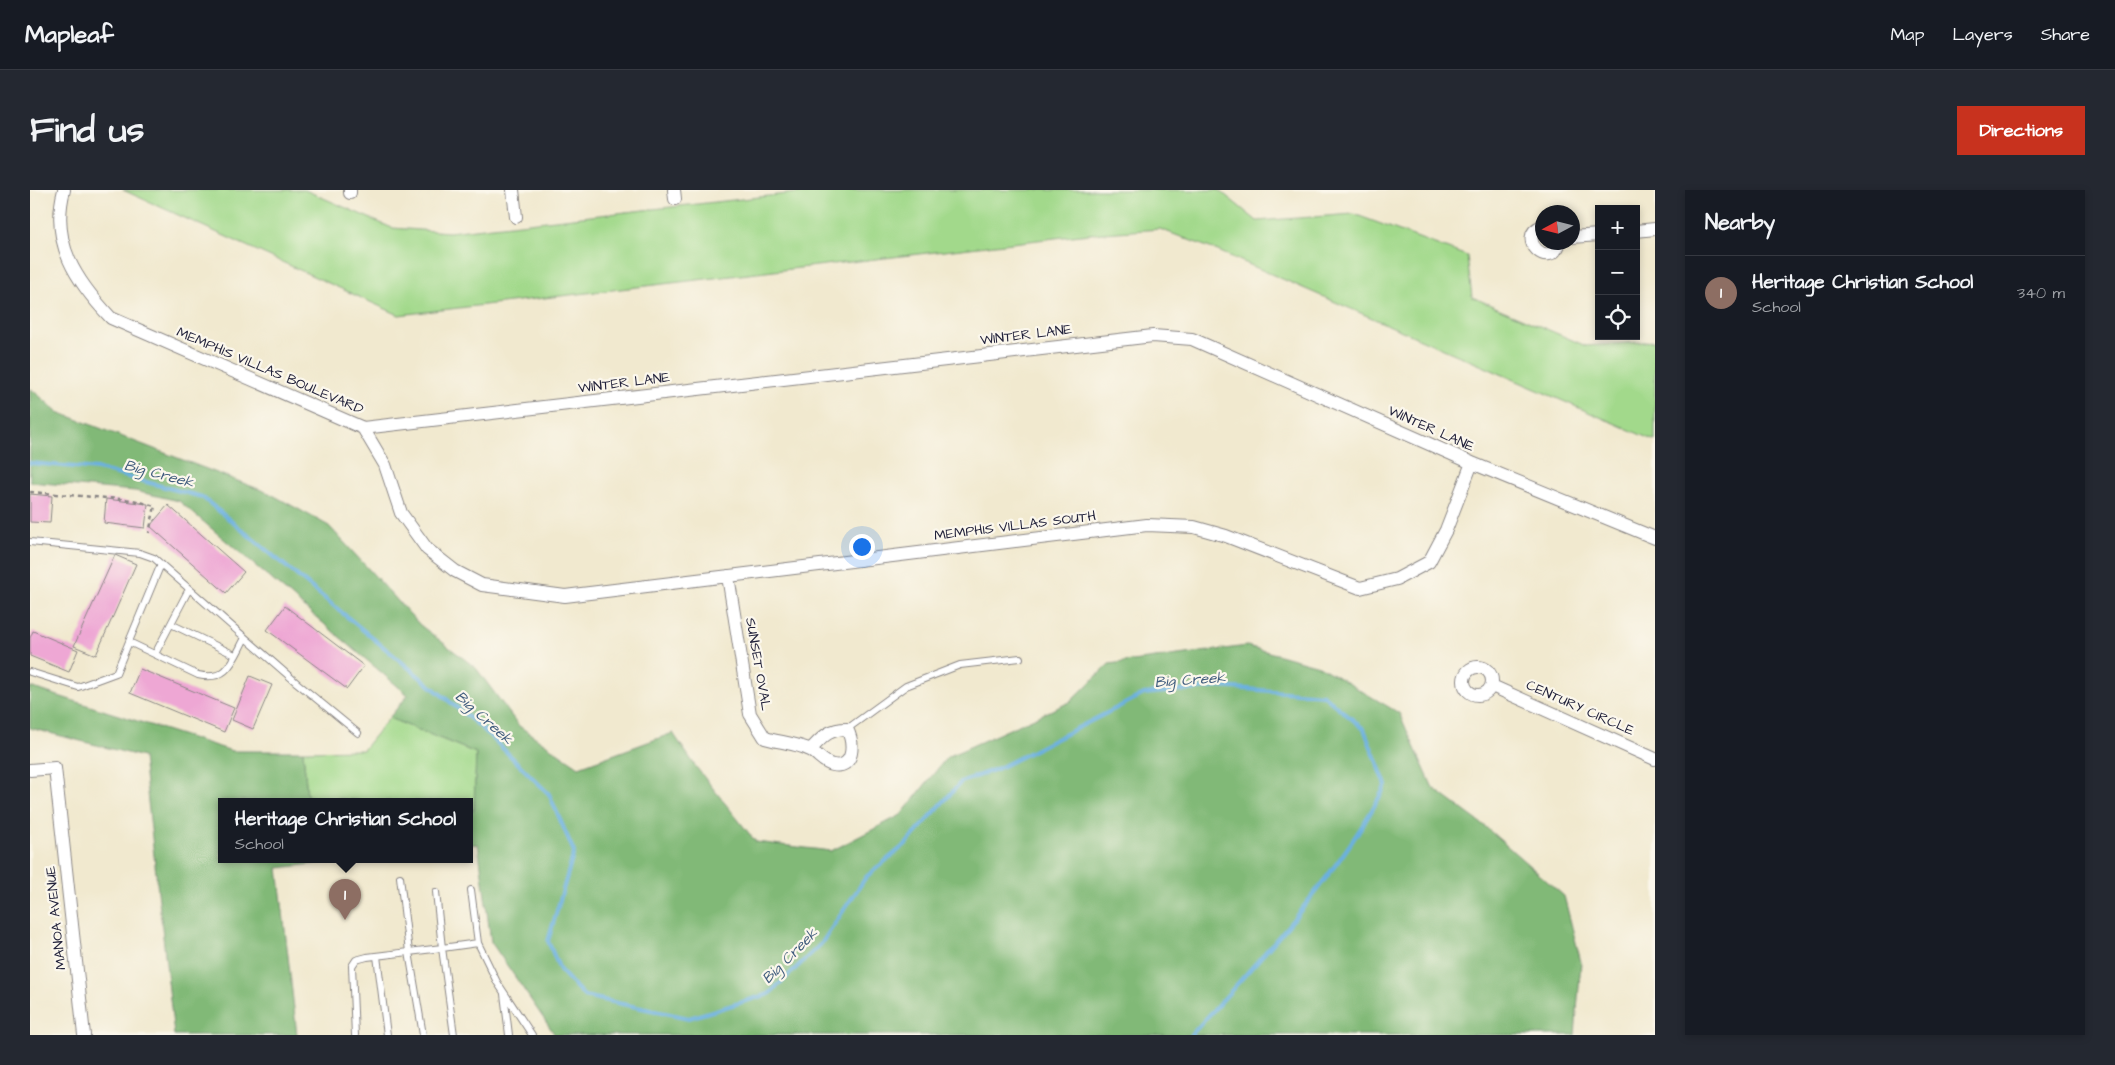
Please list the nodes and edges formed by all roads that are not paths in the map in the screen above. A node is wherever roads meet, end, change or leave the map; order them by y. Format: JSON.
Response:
{"nodes":[{"id":1,"x":64,"y":190,"type":"edge"},
{"id":2,"x":513,"y":190,"type":"edge"},
{"id":3,"x":516,"y":216,"type":"dead end"},
{"id":4,"x":1655,"y":229,"type":"edge"},
{"id":5,"x":1535,"y":230,"type":"edge"},
{"id":6,"x":1640,"y":231,"type":"edge"},
{"id":7,"x":1595,"y":235,"type":"edge"},
{"id":8,"x":1580,"y":236,"type":"edge"},
{"id":9,"x":1535,"y":248,"type":"edge"},
{"id":10,"x":1536,"y":250,"type":"edge"},
{"id":11,"x":1555,"y":250,"type":"edge"},
{"id":12,"x":363,"y":428,"type":"junction"},
{"id":13,"x":1472,"y":463,"type":"junction"},
{"id":14,"x":1655,"y":538,"type":"edge"},
{"id":15,"x":30,"y":542,"type":"edge"},
{"id":16,"x":161,"y":564,"type":"junction"},
{"id":17,"x":728,"y":576,"type":"junction"},
{"id":18,"x":482,"y":585,"type":"joint"},
{"id":19,"x":189,"y":589,"type":"junction"},
{"id":20,"x":170,"y":624,"type":"junction"},
{"id":21,"x":245,"y":638,"type":"junction"},
{"id":22,"x":129,"y":642,"type":"junction"},
{"id":23,"x":155,"y":654,"type":"junction"},
{"id":24,"x":235,"y":655,"type":"junction"},
{"id":25,"x":1020,"y":658,"type":"dead end"},
{"id":26,"x":30,"y":672,"type":"edge"},
{"id":27,"x":1492,"y":686,"type":"dead end"},
{"id":28,"x":847,"y":729,"type":"junction"},
{"id":29,"x":358,"y":732,"type":"dead end"},
{"id":30,"x":810,"y":750,"type":"junction"},
{"id":31,"x":1655,"y":759,"type":"edge"},
{"id":32,"x":30,"y":770,"type":"edge"},
{"id":33,"x":400,"y":877,"type":"dead end"},
{"id":34,"x":471,"y":890,"type":"dead end"},
{"id":35,"x":436,"y":892,"type":"dead end"},
{"id":36,"x":478,"y":943,"type":"junction"},
{"id":37,"x":442,"y":948,"type":"junction"},
{"id":38,"x":410,"y":952,"type":"junction"},
{"id":39,"x":377,"y":956,"type":"junction"},
{"id":40,"x":504,"y":993,"type":"junction"},
{"id":41,"x":84,"y":1035,"type":"edge"},
{"id":42,"x":356,"y":1035,"type":"edge"},
{"id":43,"x":387,"y":1035,"type":"edge"},
{"id":44,"x":423,"y":1035,"type":"edge"},
{"id":45,"x":454,"y":1035,"type":"edge"},
{"id":46,"x":509,"y":1035,"type":"edge"},
{"id":47,"x":532,"y":1035,"type":"edge"}],
"edges":[{"from":1,"to":12,"type":"street","name":"MEMPHIS VILLAS BOULEVARD"},
{"from":2,"to":3,"type":"street"},
{"from":4,"to":6,"type":"street"},
{"from":5,"to":9,"type":"street"},
{"from":7,"to":8,"type":"street"},
{"from":10,"to":11,"type":"street"},
{"from":12,"to":13,"type":"street","name":"WINTER LANE"},
{"from":12,"to":18,"type":"street","name":"MEMPHIS VILLAS BOULEVARD"},
{"from":13,"to":14,"type":"street","name":"WINTER LANE"},
{"from":13,"to":17,"type":"street","name":"MEMPHIS VILLAS SOUTH"},
{"from":15,"to":16,"type":"lane"},
{"from":16,"to":19,"type":"lane"},
{"from":16,"to":22,"type":"lane"},
{"from":17,"to":18,"type":"street","name":"MEMPHIS VILLAS SOUTH"},
{"from":17,"to":30,"type":"street","name":"SUNSET OVAL"},
{"from":19,"to":20,"type":"lane"},
{"from":19,"to":21,"type":"lane"},
{"from":20,"to":23,"type":"lane"},
{"from":20,"to":24,"type":"lane"},
{"from":21,"to":24,"type":"lane"},
{"from":21,"to":29,"type":"lane"},
{"from":22,"to":23,"type":"lane"},
{"from":22,"to":26,"type":"lane"},
{"from":23,"to":24,"type":"lane"},
{"from":25,"to":28,"type":"lane"},
{"from":27,"to":31,"type":"street","name":"CENTURY CIRCLE"},
{"from":28,"to":30,"type":"street"},
{"from":28,"to":30,"type":"street","name":"SUNSET OVAL"},
{"from":32,"to":41,"type":"street","name":"MANOA AVENUE"},
{"from":33,"to":38,"type":"lane"},
{"from":34,"to":36,"type":"lane"},
{"from":35,"to":37,"type":"lane"},
{"from":36,"to":37,"type":"lane"},
{"from":36,"to":40,"type":"lane"},
{"from":37,"to":38,"type":"lane"},
{"from":37,"to":45,"type":"lane"},
{"from":38,"to":39,"type":"lane"},
{"from":38,"to":44,"type":"lane"},
{"from":39,"to":42,"type":"lane"},
{"from":39,"to":43,"type":"lane"},
{"from":40,"to":46,"type":"lane"},
{"from":40,"to":47,"type":"lane"}]}
